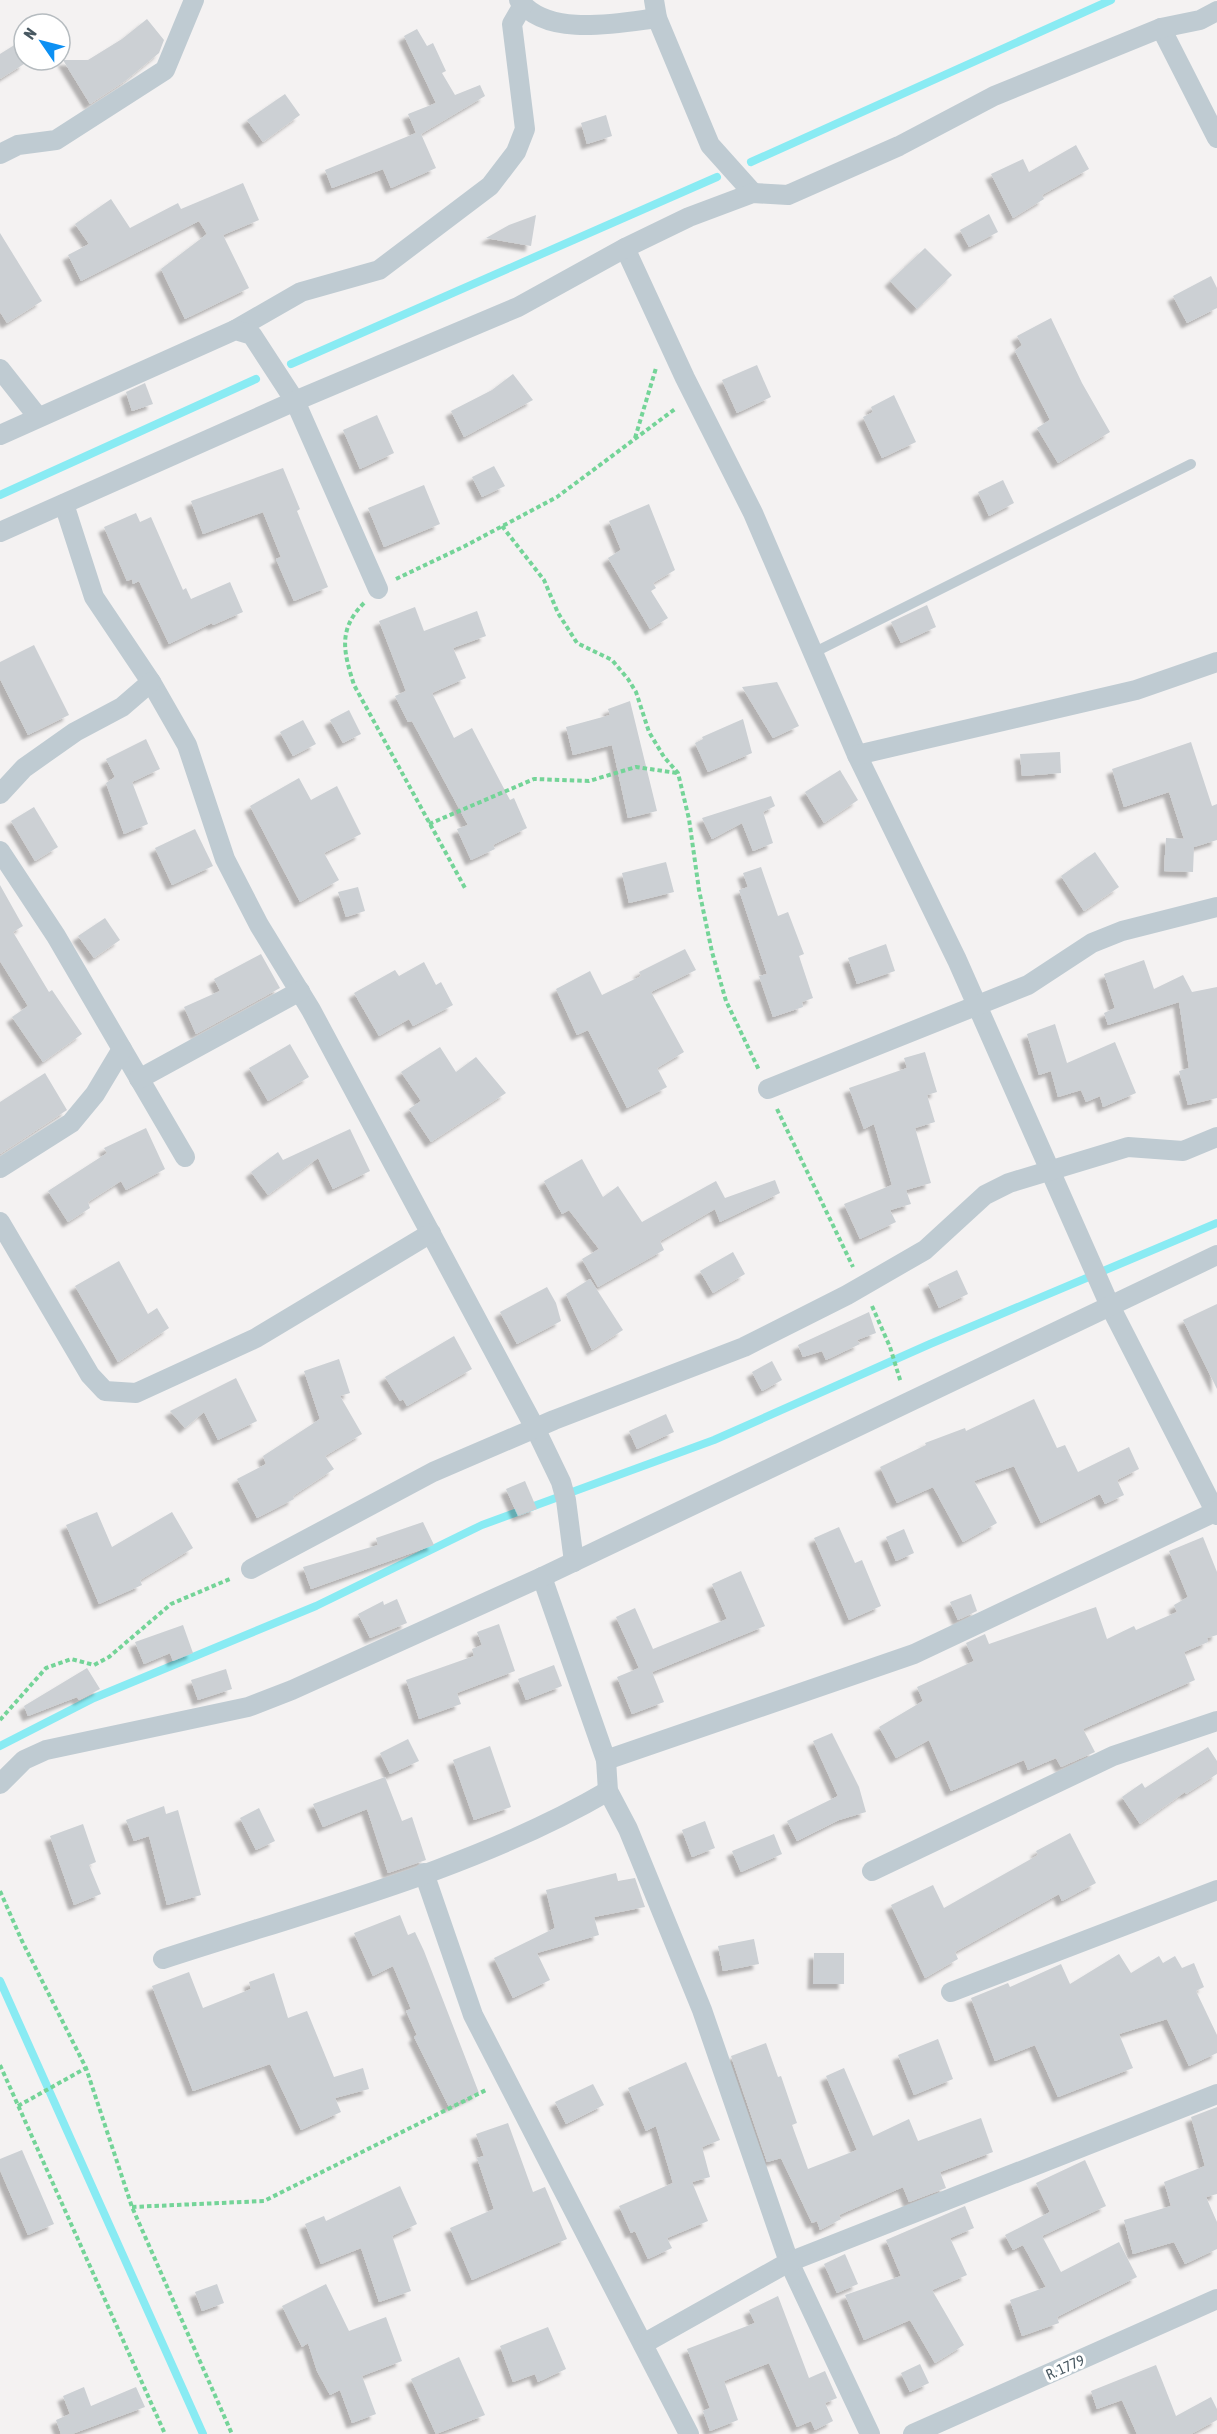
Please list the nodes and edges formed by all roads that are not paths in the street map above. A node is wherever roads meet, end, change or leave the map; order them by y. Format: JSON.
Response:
{"nodes":[{"id":1,"x":194,"y":0,"type":"edge"},
{"id":2,"x":521,"y":2,"type":"edge"},
{"id":3,"x":656,"y":9,"type":"edge"},
{"id":4,"x":1217,"y":11,"type":"edge"},
{"id":5,"x":1161,"y":28,"type":"junction"},
{"id":6,"x":1217,"y":138,"type":"edge"},
{"id":7,"x":0,"y":153,"type":"edge"},
{"id":8,"x":753,"y":193,"type":"junction"},
{"id":9,"x":625,"y":248,"type":"junction"},
{"id":10,"x":235,"y":330,"type":"junction"},
{"id":11,"x":0,"y":369,"type":"edge"},
{"id":12,"x":295,"y":401,"type":"junction"},
{"id":13,"x":38,"y":417,"type":"junction"},
{"id":14,"x":0,"y":435,"type":"edge"},
{"id":15,"x":1191,"y":464,"type":"dead end"},
{"id":16,"x":64,"y":504,"type":"junction"},
{"id":17,"x":0,"y":532,"type":"edge"},
{"id":18,"x":378,"y":589,"type":"road end"},
{"id":19,"x":813,"y":653,"type":"junction"},
{"id":20,"x":1217,"y":662,"type":"edge"},
{"id":21,"x":151,"y":682,"type":"junction"},
{"id":22,"x":856,"y":755,"type":"junction"},
{"id":23,"x":0,"y":794,"type":"edge"},
{"id":24,"x":0,"y":851,"type":"edge"},
{"id":25,"x":1217,"y":907,"type":"edge"},
{"id":26,"x":300,"y":991,"type":"junction"},
{"id":27,"x":977,"y":1007,"type":"junction"},
{"id":28,"x":122,"y":1049,"type":"junction"},
{"id":29,"x":139,"y":1079,"type":"junction"},
{"id":30,"x":768,"y":1089,"type":"road end"},
{"id":31,"x":1217,"y":1137,"type":"edge"},
{"id":32,"x":185,"y":1157,"type":"dead end"},
{"id":33,"x":0,"y":1168,"type":"edge"},
{"id":34,"x":1050,"y":1172,"type":"junction"},
{"id":35,"x":0,"y":1222,"type":"edge"},
{"id":36,"x":431,"y":1233,"type":"junction"},
{"id":37,"x":1217,"y":1255,"type":"edge"},
{"id":38,"x":1110,"y":1306,"type":"junction"},
{"id":39,"x":535,"y":1428,"type":"junction"},
{"id":40,"x":1216,"y":1512,"type":"edge"},
{"id":41,"x":574,"y":1562,"type":"junction"},
{"id":42,"x":251,"y":1569,"type":"road end"},
{"id":43,"x":542,"y":1577,"type":"junction"},
{"id":44,"x":1217,"y":1721,"type":"edge"},
{"id":45,"x":606,"y":1760,"type":"junction"},
{"id":46,"x":0,"y":1784,"type":"edge"},
{"id":47,"x":608,"y":1791,"type":"junction"},
{"id":48,"x":872,"y":1871,"type":"dead end"},
{"id":49,"x":424,"y":1873,"type":"junction"},
{"id":50,"x":1217,"y":1890,"type":"edge"},
{"id":51,"x":163,"y":1959,"type":"dead end"},
{"id":52,"x":951,"y":1992,"type":"dead end"},
{"id":53,"x":1217,"y":2094,"type":"edge"},
{"id":54,"x":789,"y":2262,"type":"junction"},
{"id":55,"x":1217,"y":2299,"type":"edge"},
{"id":56,"x":643,"y":2344,"type":"junction"},
{"id":57,"x":689,"y":2434,"type":"edge"},
{"id":58,"x":870,"y":2434,"type":"edge"},
{"id":59,"x":913,"y":2434,"type":"edge"}],
"edges":[{"from":1,"to":7,"type":"street"},
{"from":2,"to":3,"type":"street"},
{"from":2,"to":10,"type":"street"},
{"from":3,"to":8,"type":"street"},
{"from":4,"to":5,"type":"street"},
{"from":5,"to":6,"type":"street"},
{"from":5,"to":8,"type":"street"},
{"from":8,"to":9,"type":"street"},
{"from":9,"to":12,"type":"street"},
{"from":9,"to":19,"type":"street"},
{"from":10,"to":12,"type":"street"},
{"from":10,"to":13,"type":"street"},
{"from":11,"to":13,"type":"street"},
{"from":12,"to":16,"type":"street"},
{"from":12,"to":18,"type":"street"},
{"from":13,"to":14,"type":"street"},
{"from":15,"to":19,"type":"lane"},
{"from":16,"to":17,"type":"street"},
{"from":16,"to":21,"type":"street"},
{"from":19,"to":22,"type":"street"},
{"from":20,"to":22,"type":"street"},
{"from":21,"to":23,"type":"street"},
{"from":21,"to":26,"type":"street"},
{"from":22,"to":27,"type":"street"},
{"from":24,"to":28,"type":"street"},
{"from":25,"to":27,"type":"street"},
{"from":26,"to":29,"type":"street"},
{"from":26,"to":36,"type":"street"},
{"from":27,"to":30,"type":"street"},
{"from":27,"to":34,"type":"street"},
{"from":28,"to":29,"type":"street"},
{"from":28,"to":33,"type":"street"},
{"from":29,"to":32,"type":"street"},
{"from":31,"to":34,"type":"street"},
{"from":34,"to":38,"type":"street"},
{"from":34,"to":39,"type":"street"},
{"from":35,"to":36,"type":"street"},
{"from":36,"to":39,"type":"street"},
{"from":37,"to":38,"type":"street"},
{"from":38,"to":40,"type":"street"},
{"from":38,"to":41,"type":"street"},
{"from":39,"to":41,"type":"street"},
{"from":39,"to":42,"type":"street"},
{"from":40,"to":45,"type":"street"},
{"from":41,"to":43,"type":"street"},
{"from":43,"to":45,"type":"street"},
{"from":43,"to":46,"type":"street"},
{"from":44,"to":48,"type":"street"},
{"from":45,"to":47,"type":"street"},
{"from":47,"to":49,"type":"street"},
{"from":47,"to":54,"type":"street"},
{"from":49,"to":51,"type":"street"},
{"from":49,"to":56,"type":"street"},
{"from":50,"to":52,"type":"street"},
{"from":53,"to":54,"type":"street"},
{"from":54,"to":56,"type":"street"},
{"from":54,"to":58,"type":"street"},
{"from":55,"to":59,"type":"street","name":"R. 1779"},
{"from":56,"to":57,"type":"street"}]}
